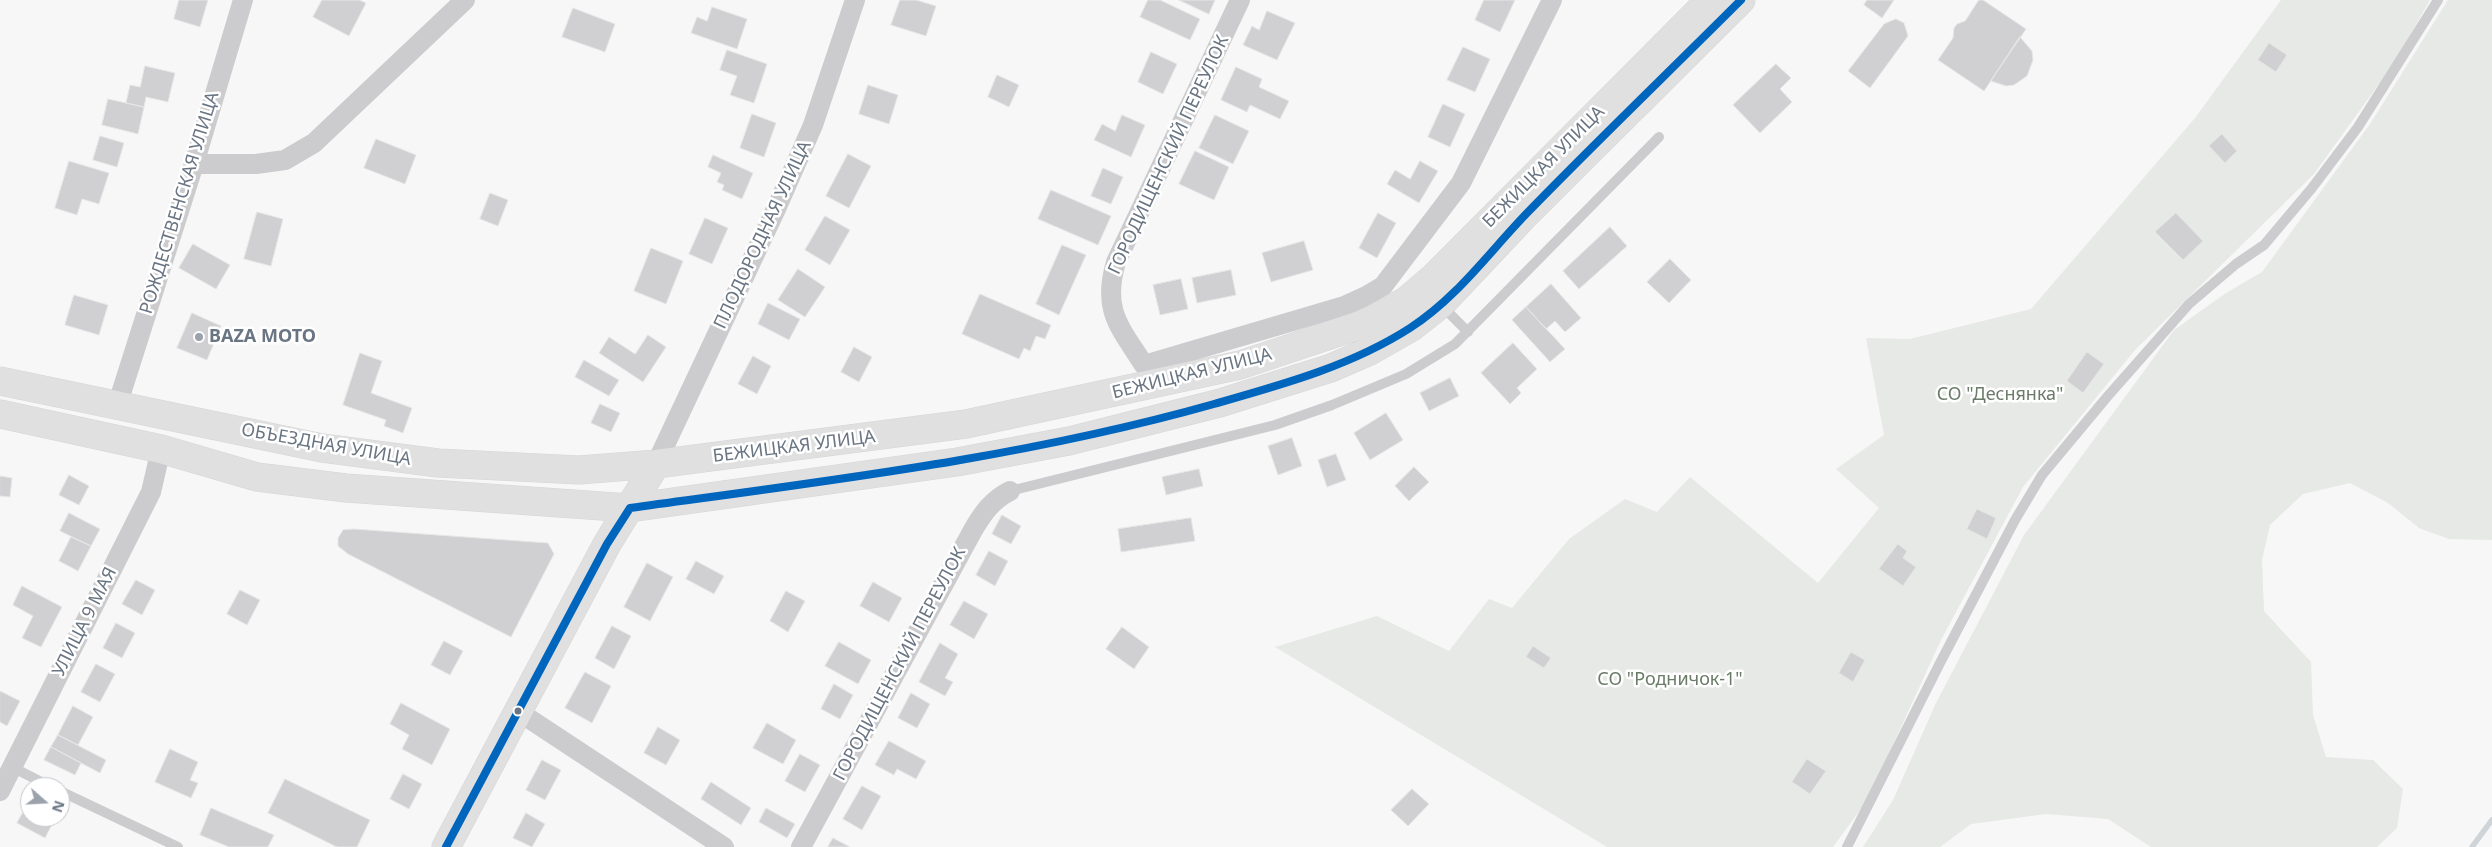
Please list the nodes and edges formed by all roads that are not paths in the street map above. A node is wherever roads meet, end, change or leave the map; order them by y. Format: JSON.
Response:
{"nodes":[{"id":1,"x":243,"y":0,"type":"edge"},
{"id":2,"x":465,"y":0,"type":"edge"},
{"id":3,"x":856,"y":0,"type":"edge"},
{"id":4,"x":1240,"y":0,"type":"edge"},
{"id":5,"x":1552,"y":0,"type":"edge"},
{"id":6,"x":1710,"y":0,"type":"edge"},
{"id":7,"x":1741,"y":0,"type":"edge"},
{"id":8,"x":2438,"y":0,"type":"edge"},
{"id":9,"x":1659,"y":136,"type":"dead end"},
{"id":10,"x":194,"y":164,"type":"junction"},
{"id":11,"x":1441,"y":304,"type":"junction"},
{"id":12,"x":1468,"y":332,"type":"junction"},
{"id":13,"x":0,"y":381,"type":"edge"},
{"id":14,"x":117,"y":406,"type":"junction"},
{"id":15,"x":0,"y":414,"type":"edge"},
{"id":16,"x":161,"y":449,"type":"junction"},
{"id":17,"x":656,"y":464,"type":"junction"},
{"id":18,"x":1010,"y":491,"type":"joint"},
{"id":19,"x":630,"y":508,"type":"junction"},
{"id":20,"x":519,"y":712,"type":"junction"},
{"id":21,"x":12,"y":767,"type":"junction"},
{"id":22,"x":32,"y":777,"type":"edge"},
{"id":23,"x":0,"y":791,"type":"edge"},
{"id":24,"x":70,"y":797,"type":"edge"},
{"id":25,"x":178,"y":847,"type":"edge"},
{"id":26,"x":446,"y":847,"type":"edge"},
{"id":27,"x":724,"y":847,"type":"edge"},
{"id":28,"x":801,"y":847,"type":"edge"},
{"id":29,"x":1847,"y":847,"type":"edge"}],
"edges":[{"from":1,"to":10,"type":"street","name":"РОЖДЕСТВЕНСКАЯ УЛИЦА"},
{"from":2,"to":10,"type":"street"},
{"from":3,"to":17,"type":"street","name":"ПЛОДОРОДНАЯ УЛИЦА"},
{"from":4,"to":5,"type":"street","name":"ГОРОДИЩЕНСКИЙ ПЕРЕУЛОК"},
{"from":6,"to":17,"type":"main road","name":"БЕЖИЦКАЯ УЛИЦА"},
{"from":7,"to":11,"type":"main road","name":"БЕЖИЦКАЯ УЛИЦА"},
{"from":8,"to":29,"type":"lane"},
{"from":9,"to":12,"type":"lane"},
{"from":10,"to":14,"type":"street","name":"РОЖДЕСТВЕНСКАЯ УЛИЦА"},
{"from":11,"to":12,"type":"lane"},
{"from":11,"to":19,"type":"main road","name":"БЕЖИЦКАЯ УЛИЦА"},
{"from":12,"to":18,"type":"lane"},
{"from":13,"to":14,"type":"main road","name":"ОБЪЕЗДНАЯ УЛИЦА"},
{"from":14,"to":17,"type":"main road","name":"ОБЪЕЗДНАЯ УЛИЦА"},
{"from":15,"to":16,"type":"main road","name":"ОБЪЕЗДНАЯ УЛИЦА"},
{"from":16,"to":19,"type":"main road","name":"ОБЪЕЗДНАЯ УЛИЦА"},
{"from":16,"to":21,"type":"street","name":"УЛИЦА 9 МАЯ"},
{"from":17,"to":19,"type":"main road"},
{"from":18,"to":28,"type":"street","name":"ГОРОДИЩЕНСКИЙ ПЕРЕУЛОК"},
{"from":19,"to":20,"type":"main road"},
{"from":20,"to":26,"type":"main road"},
{"from":20,"to":27,"type":"street"},
{"from":21,"to":22,"type":"lane"},
{"from":21,"to":23,"type":"street","name":"УЛИЦА 9 МАЯ"},
{"from":24,"to":25,"type":"lane"}]}
